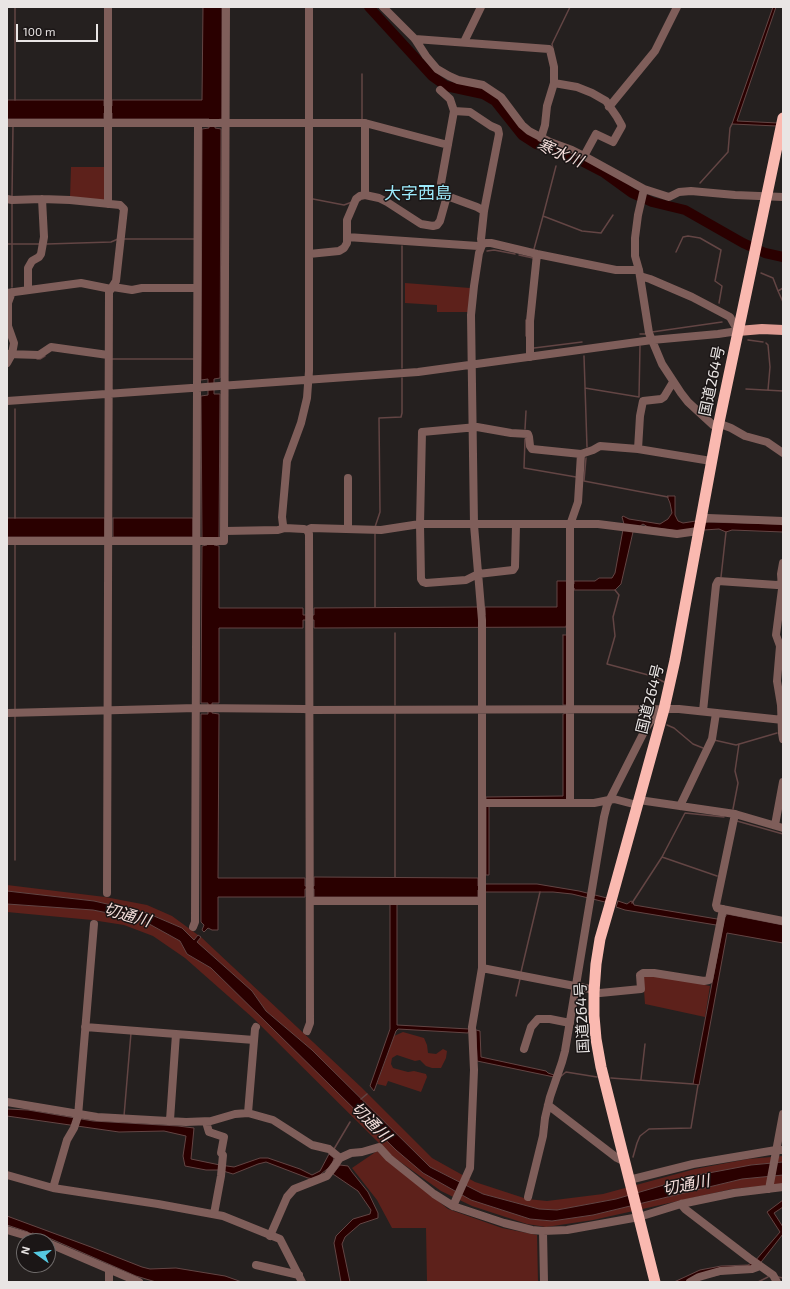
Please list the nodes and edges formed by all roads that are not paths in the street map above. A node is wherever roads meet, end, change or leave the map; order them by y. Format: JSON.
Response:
{"nodes":[{"id":1,"x":108,"y":7,"type":"edge"},
{"id":2,"x":226,"y":7,"type":"edge"},
{"id":3,"x":309,"y":7,"type":"edge"},
{"id":4,"x":383,"y":7,"type":"edge"},
{"id":5,"x":481,"y":7,"type":"edge"},
{"id":6,"x":677,"y":7,"type":"edge"},
{"id":7,"x":415,"y":39,"type":"junction"},
{"id":8,"x":464,"y":42,"type":"junction"},
{"id":9,"x":554,"y":83,"type":"junction"},
{"id":10,"x":440,"y":90,"type":"dead end"},
{"id":11,"x":609,"y":107,"type":"junction"},
{"id":12,"x":454,"y":111,"type":"junction"},
{"id":13,"x":783,"y":118,"type":"edge"},
{"id":14,"x":7,"y":123,"type":"edge"},
{"id":15,"x":108,"y":123,"type":"junction"},
{"id":16,"x":198,"y":123,"type":"junction"},
{"id":17,"x":226,"y":123,"type":"junction"},
{"id":18,"x":365,"y":123,"type":"junction"},
{"id":19,"x":309,"y":124,"type":"junction"},
{"id":20,"x":541,"y":138,"type":"junction"},
{"id":21,"x":448,"y":145,"type":"junction"},
{"id":22,"x":584,"y":156,"type":"junction"},
{"id":23,"x":644,"y":190,"type":"junction"},
{"id":24,"x":365,"y":195,"type":"junction"},
{"id":25,"x":447,"y":196,"type":"junction"},
{"id":26,"x":767,"y":196,"type":"junction"},
{"id":27,"x":783,"y":197,"type":"edge"},
{"id":28,"x":7,"y":199,"type":"edge"},
{"id":29,"x":42,"y":199,"type":"junction"},
{"id":30,"x":108,"y":204,"type":"junction"},
{"id":31,"x":484,"y":211,"type":"junction"},
{"id":32,"x":347,"y":237,"type":"junction"},
{"id":33,"x":482,"y":245,"type":"junction"},
{"id":34,"x":309,"y":254,"type":"junction"},
{"id":35,"x":537,"y":254,"type":"junction"},
{"id":36,"x":639,"y":273,"type":"junction"},
{"id":37,"x":112,"y":288,"type":"junction"},
{"id":38,"x":197,"y":288,"type":"junction"},
{"id":39,"x":28,"y":289,"type":"junction"},
{"id":40,"x":10,"y":293,"type":"edge"},
{"id":41,"x":783,"y":330,"type":"edge"},
{"id":42,"x":738,"y":331,"type":"junction"},
{"id":43,"x":652,"y":340,"type":"junction"},
{"id":44,"x":10,"y":354,"type":"edge"},
{"id":45,"x":108,"y":355,"type":"junction"},
{"id":46,"x":530,"y":357,"type":"junction"},
{"id":47,"x":7,"y":363,"type":"edge"},
{"id":48,"x":472,"y":365,"type":"junction"},
{"id":49,"x":308,"y":380,"type":"junction"},
{"id":50,"x":673,"y":382,"type":"junction"},
{"id":51,"x":225,"y":386,"type":"junction"},
{"id":52,"x":197,"y":389,"type":"junction"},
{"id":53,"x":109,"y":395,"type":"junction"},
{"id":54,"x":7,"y":401,"type":"edge"},
{"id":55,"x":472,"y":426,"type":"junction"},
{"id":56,"x":718,"y":427,"type":"junction"},
{"id":57,"x":638,"y":449,"type":"junction"},
{"id":58,"x":783,"y":453,"type":"edge"},
{"id":59,"x":581,"y":454,"type":"junction"},
{"id":60,"x":711,"y":461,"type":"junction"},
{"id":61,"x":348,"y":478,"type":"dead end"},
{"id":62,"x":783,"y":521,"type":"edge"},
{"id":63,"x":420,"y":524,"type":"junction"},
{"id":64,"x":474,"y":525,"type":"junction"},
{"id":65,"x":516,"y":525,"type":"junction"},
{"id":66,"x":570,"y":525,"type":"junction"},
{"id":67,"x":699,"y":525,"type":"junction"},
{"id":68,"x":285,"y":528,"type":"junction"},
{"id":69,"x":348,"y":529,"type":"junction"},
{"id":70,"x":306,"y":530,"type":"junction"},
{"id":71,"x":225,"y":531,"type":"junction"},
{"id":72,"x":7,"y":541,"type":"edge"},
{"id":73,"x":108,"y":541,"type":"junction"},
{"id":74,"x":196,"y":541,"type":"junction"},
{"id":75,"x":783,"y":563,"type":"edge"},
{"id":76,"x":478,"y":574,"type":"junction"},
{"id":77,"x":781,"y":584,"type":"junction"},
{"id":78,"x":196,"y":708,"type":"junction"},
{"id":79,"x":664,"y":709,"type":"junction"},
{"id":80,"x":309,"y":710,"type":"junction"},
{"id":81,"x":482,"y":710,"type":"junction"},
{"id":82,"x":571,"y":710,"type":"junction"},
{"id":83,"x":108,"y":711,"type":"junction"},
{"id":84,"x":703,"y":712,"type":"junction"},
{"id":85,"x":7,"y":713,"type":"edge"},
{"id":86,"x":716,"y":713,"type":"junction"},
{"id":87,"x":782,"y":720,"type":"edge"},
{"id":88,"x":783,"y":739,"type":"edge"},
{"id":89,"x":783,"y":782,"type":"edge"},
{"id":90,"x":609,"y":800,"type":"junction"},
{"id":91,"x":482,"y":803,"type":"junction"},
{"id":92,"x":570,"y":803,"type":"junction"},
{"id":93,"x":638,"y":803,"type":"junction"},
{"id":94,"x":680,"y":806,"type":"junction"},
{"id":95,"x":735,"y":814,"type":"junction"},
{"id":96,"x":779,"y":826,"type":"edge"},
{"id":97,"x":107,"y":893,"type":"dead end"},
{"id":98,"x":310,"y":901,"type":"junction"},
{"id":99,"x":482,"y":901,"type":"junction"},
{"id":100,"x":723,"y":909,"type":"junction"},
{"id":101,"x":783,"y":921,"type":"edge"},
{"id":102,"x":94,"y":924,"type":"dead end"},
{"id":103,"x":193,"y":927,"type":"dead end"},
{"id":104,"x":482,"y":968,"type":"junction"},
{"id":105,"x":576,"y":987,"type":"junction"},
{"id":106,"x":594,"y":992,"type":"junction"},
{"id":107,"x":570,"y":1023,"type":"junction"},
{"id":108,"x":85,"y":1027,"type":"junction"},
{"id":109,"x":256,"y":1027,"type":"dead end"},
{"id":110,"x":307,"y":1031,"type":"dead end"},
{"id":111,"x":176,"y":1034,"type":"junction"},
{"id":112,"x":254,"y":1040,"type":"junction"},
{"id":113,"x":524,"y":1049,"type":"dead end"},
{"id":114,"x":7,"y":1102,"type":"edge"},
{"id":115,"x":548,"y":1105,"type":"junction"},
{"id":116,"x":248,"y":1113,"type":"junction"},
{"id":117,"x":783,"y":1114,"type":"edge"},
{"id":118,"x":78,"y":1115,"type":"junction"},
{"id":119,"x":170,"y":1120,"type":"junction"},
{"id":120,"x":206,"y":1122,"type":"junction"},
{"id":121,"x":778,"y":1151,"type":"edge"},
{"id":122,"x":340,"y":1158,"type":"junction"},
{"id":123,"x":623,"y":1161,"type":"junction"},
{"id":124,"x":7,"y":1175,"type":"edge"},
{"id":125,"x":629,"y":1180,"type":"junction"},
{"id":126,"x":783,"y":1187,"type":"edge"},
{"id":127,"x":53,"y":1188,"type":"junction"},
{"id":128,"x":769,"y":1188,"type":"junction"},
{"id":129,"x":528,"y":1197,"type":"dead end"},
{"id":130,"x":454,"y":1204,"type":"junction"},
{"id":131,"x":681,"y":1204,"type":"junction"},
{"id":132,"x":214,"y":1214,"type":"junction"},
{"id":133,"x":638,"y":1215,"type":"junction"},
{"id":134,"x":7,"y":1230,"type":"edge"},
{"id":135,"x":543,"y":1231,"type":"junction"},
{"id":136,"x":18,"y":1233,"type":"edge"},
{"id":137,"x":270,"y":1236,"type":"junction"},
{"id":138,"x":56,"y":1246,"type":"edge"},
{"id":139,"x":256,"y":1265,"type":"dead end"},
{"id":140,"x":759,"y":1266,"type":"junction"},
{"id":141,"x":110,"y":1269,"type":"junction"},
{"id":142,"x":301,"y":1279,"type":"edge"},
{"id":143,"x":109,"y":1282,"type":"edge"},
{"id":144,"x":139,"y":1282,"type":"edge"},
{"id":145,"x":544,"y":1282,"type":"edge"},
{"id":146,"x":655,"y":1282,"type":"edge"},
{"id":147,"x":690,"y":1282,"type":"edge"},
{"id":148,"x":777,"y":1282,"type":"edge"}],
"edges":[{"from":1,"to":15,"type":"street"},
{"from":2,"to":17,"type":"street"},
{"from":3,"to":19,"type":"street"},
{"from":4,"to":7,"type":"street"},
{"from":5,"to":8,"type":"street"},
{"from":6,"to":11,"type":"street"},
{"from":7,"to":8,"type":"street"},
{"from":7,"to":20,"type":"street"},
{"from":8,"to":9,"type":"street"},
{"from":9,"to":11,"type":"street"},
{"from":9,"to":20,"type":"street"},
{"from":10,"to":12,"type":"street"},
{"from":11,"to":22,"type":"street"},
{"from":12,"to":21,"type":"street"},
{"from":12,"to":31,"type":"street"},
{"from":13,"to":26,"type":"highway","name":"国道264号"},
{"from":14,"to":15,"type":"street"},
{"from":15,"to":16,"type":"street"},
{"from":15,"to":30,"type":"street"},
{"from":16,"to":17,"type":"street"},
{"from":16,"to":38,"type":"street"},
{"from":17,"to":19,"type":"street"},
{"from":17,"to":51,"type":"street"},
{"from":18,"to":19,"type":"street"},
{"from":18,"to":21,"type":"street"},
{"from":18,"to":24,"type":"street"},
{"from":19,"to":34,"type":"street"},
{"from":20,"to":22,"type":"street"},
{"from":21,"to":25,"type":"street"},
{"from":22,"to":23,"type":"street"},
{"from":23,"to":26,"type":"street"},
{"from":23,"to":36,"type":"street"},
{"from":24,"to":25,"type":"street"},
{"from":24,"to":32,"type":"street"},
{"from":25,"to":31,"type":"street"},
{"from":26,"to":27,"type":"street"},
{"from":26,"to":42,"type":"highway","name":"国道264号"},
{"from":28,"to":29,"type":"street"},
{"from":29,"to":30,"type":"street"},
{"from":29,"to":39,"type":"street"},
{"from":30,"to":37,"type":"street"},
{"from":31,"to":33,"type":"street"},
{"from":32,"to":33,"type":"street"},
{"from":32,"to":34,"type":"street"},
{"from":33,"to":35,"type":"street"},
{"from":33,"to":48,"type":"street"},
{"from":34,"to":49,"type":"street"},
{"from":35,"to":36,"type":"street"},
{"from":35,"to":46,"type":"street"},
{"from":36,"to":42,"type":"street"},
{"from":36,"to":43,"type":"street"},
{"from":37,"to":38,"type":"street"},
{"from":37,"to":39,"type":"street"},
{"from":37,"to":45,"type":"street"},
{"from":38,"to":52,"type":"street"},
{"from":39,"to":40,"type":"street"},
{"from":40,"to":44,"type":"street"},
{"from":41,"to":42,"type":"main road"},
{"from":42,"to":43,"type":"street"},
{"from":42,"to":56,"type":"highway","name":"国道264号"},
{"from":43,"to":46,"type":"street"},
{"from":43,"to":50,"type":"street"},
{"from":44,"to":45,"type":"street"},
{"from":44,"to":47,"type":"street"},
{"from":45,"to":53,"type":"street"},
{"from":46,"to":48,"type":"street"},
{"from":48,"to":49,"type":"street"},
{"from":48,"to":55,"type":"street"},
{"from":49,"to":51,"type":"street"},
{"from":49,"to":68,"type":"street"},
{"from":50,"to":56,"type":"street"},
{"from":50,"to":57,"type":"street"},
{"from":51,"to":52,"type":"street"},
{"from":51,"to":71,"type":"street"},
{"from":52,"to":53,"type":"street"},
{"from":52,"to":74,"type":"street"},
{"from":53,"to":54,"type":"street"},
{"from":53,"to":73,"type":"street"},
{"from":55,"to":59,"type":"street"},
{"from":55,"to":63,"type":"street"},
{"from":55,"to":64,"type":"street"},
{"from":56,"to":58,"type":"street"},
{"from":56,"to":60,"type":"highway","name":"国道264号"},
{"from":57,"to":59,"type":"street"},
{"from":57,"to":60,"type":"street"},
{"from":59,"to":66,"type":"street"},
{"from":60,"to":67,"type":"highway","name":"国道264号"},
{"from":61,"to":69,"type":"street"},
{"from":62,"to":67,"type":"street"},
{"from":63,"to":64,"type":"street"},
{"from":63,"to":69,"type":"street"},
{"from":63,"to":76,"type":"street"},
{"from":64,"to":65,"type":"street"},
{"from":64,"to":76,"type":"street"},
{"from":65,"to":66,"type":"street"},
{"from":65,"to":76,"type":"street"},
{"from":66,"to":67,"type":"street"},
{"from":66,"to":82,"type":"street"},
{"from":67,"to":79,"type":"highway","name":"国道264号"},
{"from":68,"to":70,"type":"street"},
{"from":68,"to":71,"type":"street"},
{"from":69,"to":70,"type":"street"},
{"from":70,"to":80,"type":"street"},
{"from":71,"to":74,"type":"street"},
{"from":72,"to":73,"type":"street"},
{"from":73,"to":74,"type":"street"},
{"from":73,"to":83,"type":"street"},
{"from":74,"to":78,"type":"street"},
{"from":75,"to":77,"type":"street"},
{"from":76,"to":81,"type":"street"},
{"from":77,"to":84,"type":"street"},
{"from":77,"to":87,"type":"street"},
{"from":78,"to":80,"type":"street"},
{"from":78,"to":83,"type":"street"},
{"from":78,"to":103,"type":"street"},
{"from":79,"to":82,"type":"street"},
{"from":79,"to":84,"type":"street"},
{"from":79,"to":90,"type":"street"},
{"from":79,"to":93,"type":"highway","name":"国道264号"},
{"from":80,"to":81,"type":"street"},
{"from":80,"to":98,"type":"street"},
{"from":81,"to":82,"type":"street"},
{"from":81,"to":91,"type":"street"},
{"from":82,"to":92,"type":"street"},
{"from":83,"to":85,"type":"street"},
{"from":83,"to":97,"type":"street"},
{"from":84,"to":86,"type":"street"},
{"from":86,"to":87,"type":"street"},
{"from":86,"to":94,"type":"street"},
{"from":87,"to":88,"type":"street"},
{"from":89,"to":96,"type":"street"},
{"from":90,"to":92,"type":"street"},
{"from":90,"to":93,"type":"street"},
{"from":90,"to":105,"type":"street"},
{"from":91,"to":92,"type":"street"},
{"from":91,"to":99,"type":"street"},
{"from":93,"to":94,"type":"street"},
{"from":93,"to":106,"type":"highway","name":"国道264号"},
{"from":94,"to":95,"type":"street"},
{"from":95,"to":96,"type":"street"},
{"from":95,"to":100,"type":"street"},
{"from":98,"to":99,"type":"street"},
{"from":98,"to":110,"type":"street"},
{"from":99,"to":104,"type":"street"},
{"from":100,"to":101,"type":"street"},
{"from":100,"to":106,"type":"street"},
{"from":102,"to":108,"type":"street"},
{"from":104,"to":105,"type":"street"},
{"from":104,"to":130,"type":"street"},
{"from":105,"to":106,"type":"street"},
{"from":105,"to":107,"type":"street"},
{"from":106,"to":123,"type":"highway","name":"国道264号"},
{"from":107,"to":113,"type":"street"},
{"from":107,"to":115,"type":"street"},
{"from":108,"to":111,"type":"street"},
{"from":108,"to":118,"type":"street"},
{"from":109,"to":112,"type":"street"},
{"from":111,"to":112,"type":"street"},
{"from":111,"to":119,"type":"street"},
{"from":112,"to":116,"type":"street"},
{"from":114,"to":118,"type":"street"},
{"from":115,"to":123,"type":"street"},
{"from":115,"to":129,"type":"street"},
{"from":116,"to":120,"type":"street"},
{"from":116,"to":122,"type":"street"},
{"from":117,"to":121,"type":"street"},
{"from":118,"to":119,"type":"street"},
{"from":118,"to":127,"type":"street"},
{"from":119,"to":120,"type":"street"},
{"from":120,"to":132,"type":"street"},
{"from":121,"to":125,"type":"street"},
{"from":121,"to":128,"type":"street"},
{"from":122,"to":130,"type":"street"},
{"from":122,"to":137,"type":"street"},
{"from":123,"to":125,"type":"highway","name":"国道264号"},
{"from":124,"to":127,"type":"street"},
{"from":125,"to":133,"type":"highway","name":"国道264号"},
{"from":126,"to":128,"type":"street"},
{"from":127,"to":132,"type":"street"},
{"from":128,"to":131,"type":"street"},
{"from":130,"to":135,"type":"street"},
{"from":131,"to":133,"type":"street"},
{"from":131,"to":140,"type":"street"},
{"from":132,"to":137,"type":"street"},
{"from":133,"to":135,"type":"street"},
{"from":133,"to":146,"type":"highway","name":"国道264号"},
{"from":134,"to":136,"type":"street"},
{"from":135,"to":145,"type":"street"},
{"from":137,"to":142,"type":"street"},
{"from":138,"to":141,"type":"street"},
{"from":139,"to":142,"type":"street"},
{"from":140,"to":147,"type":"street"},
{"from":140,"to":148,"type":"street"},
{"from":141,"to":143,"type":"street"},
{"from":141,"to":144,"type":"street"}]}
